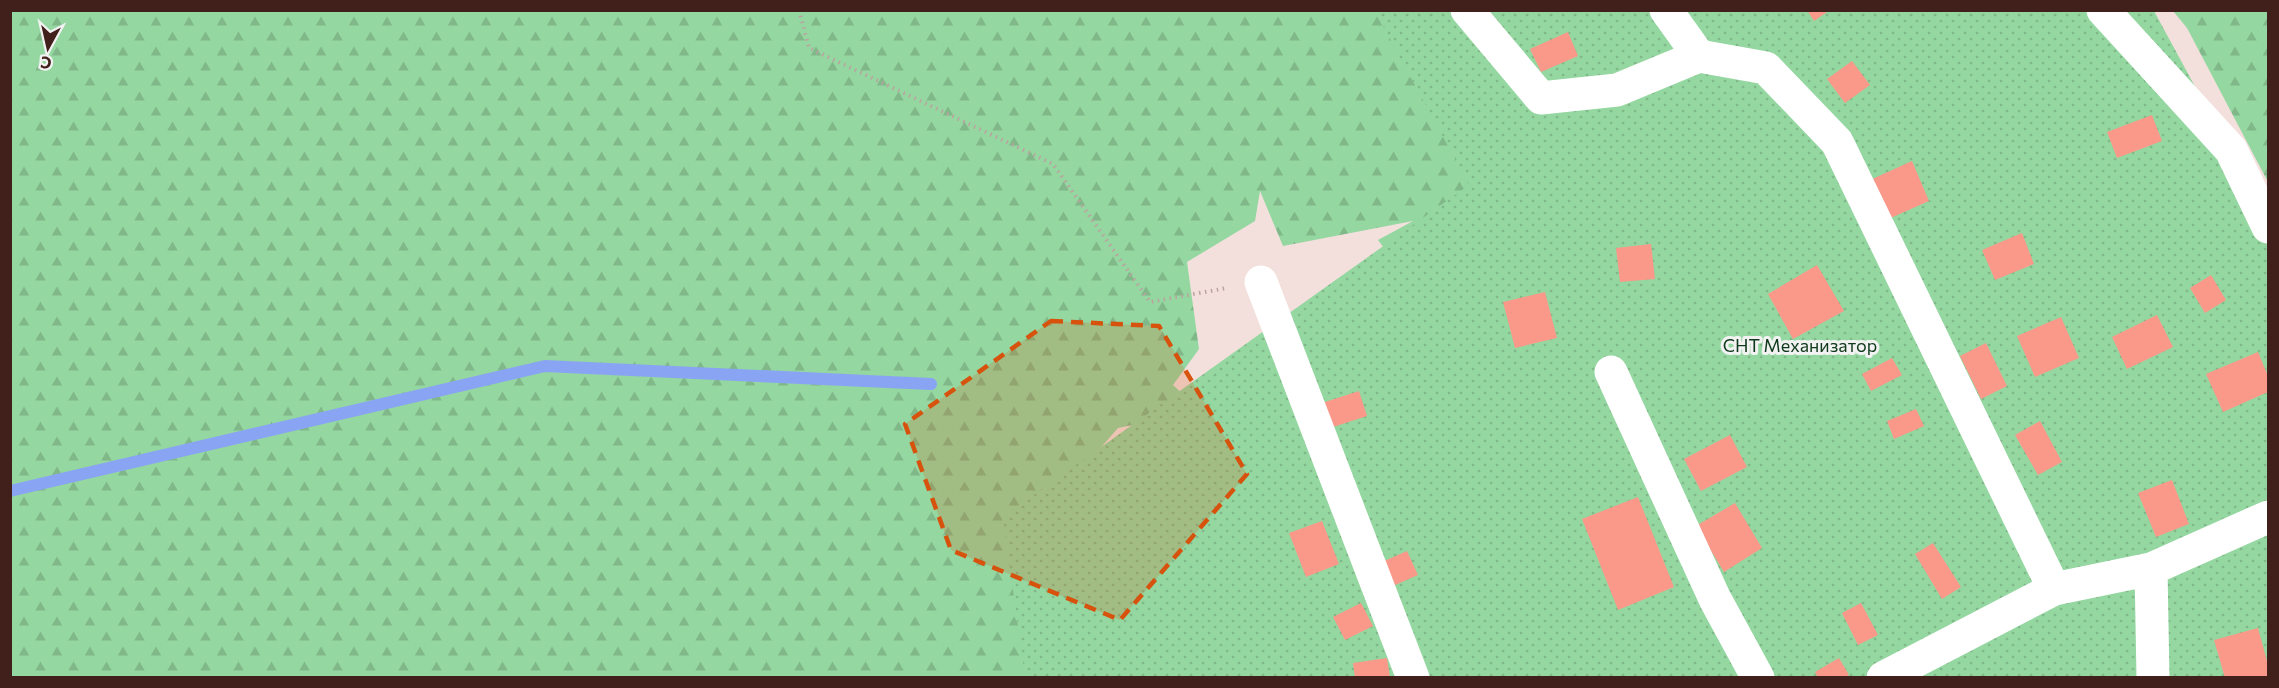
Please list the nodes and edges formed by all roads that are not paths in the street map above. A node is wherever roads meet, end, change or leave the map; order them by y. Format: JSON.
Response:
{"nodes":[{"id":1,"x":1467,"y":10,"type":"edge"},
{"id":2,"x":1666,"y":10,"type":"edge"},
{"id":3,"x":2103,"y":10,"type":"edge"},
{"id":4,"x":1699,"y":56,"type":"junction"},
{"id":5,"x":2268,"y":227,"type":"edge"},
{"id":6,"x":1260,"y":282,"type":"road end"},
{"id":7,"x":1611,"y":372,"type":"dead end"},
{"id":8,"x":2268,"y":517,"type":"edge"},
{"id":9,"x":2151,"y":569,"type":"junction"},
{"id":10,"x":2054,"y":589,"type":"junction"},
{"id":11,"x":1413,"y":678,"type":"edge"},
{"id":12,"x":1758,"y":678,"type":"edge"},
{"id":13,"x":1883,"y":678,"type":"edge"},
{"id":14,"x":2153,"y":678,"type":"edge"}],
"edges":[{"from":1,"to":4,"type":"street"},
{"from":2,"to":4,"type":"street"},
{"from":3,"to":5,"type":"street"},
{"from":4,"to":10,"type":"street"},
{"from":6,"to":11,"type":"street"},
{"from":7,"to":12,"type":"street"},
{"from":8,"to":9,"type":"street"},
{"from":9,"to":10,"type":"street"},
{"from":9,"to":14,"type":"street"},
{"from":10,"to":13,"type":"street"}]}
